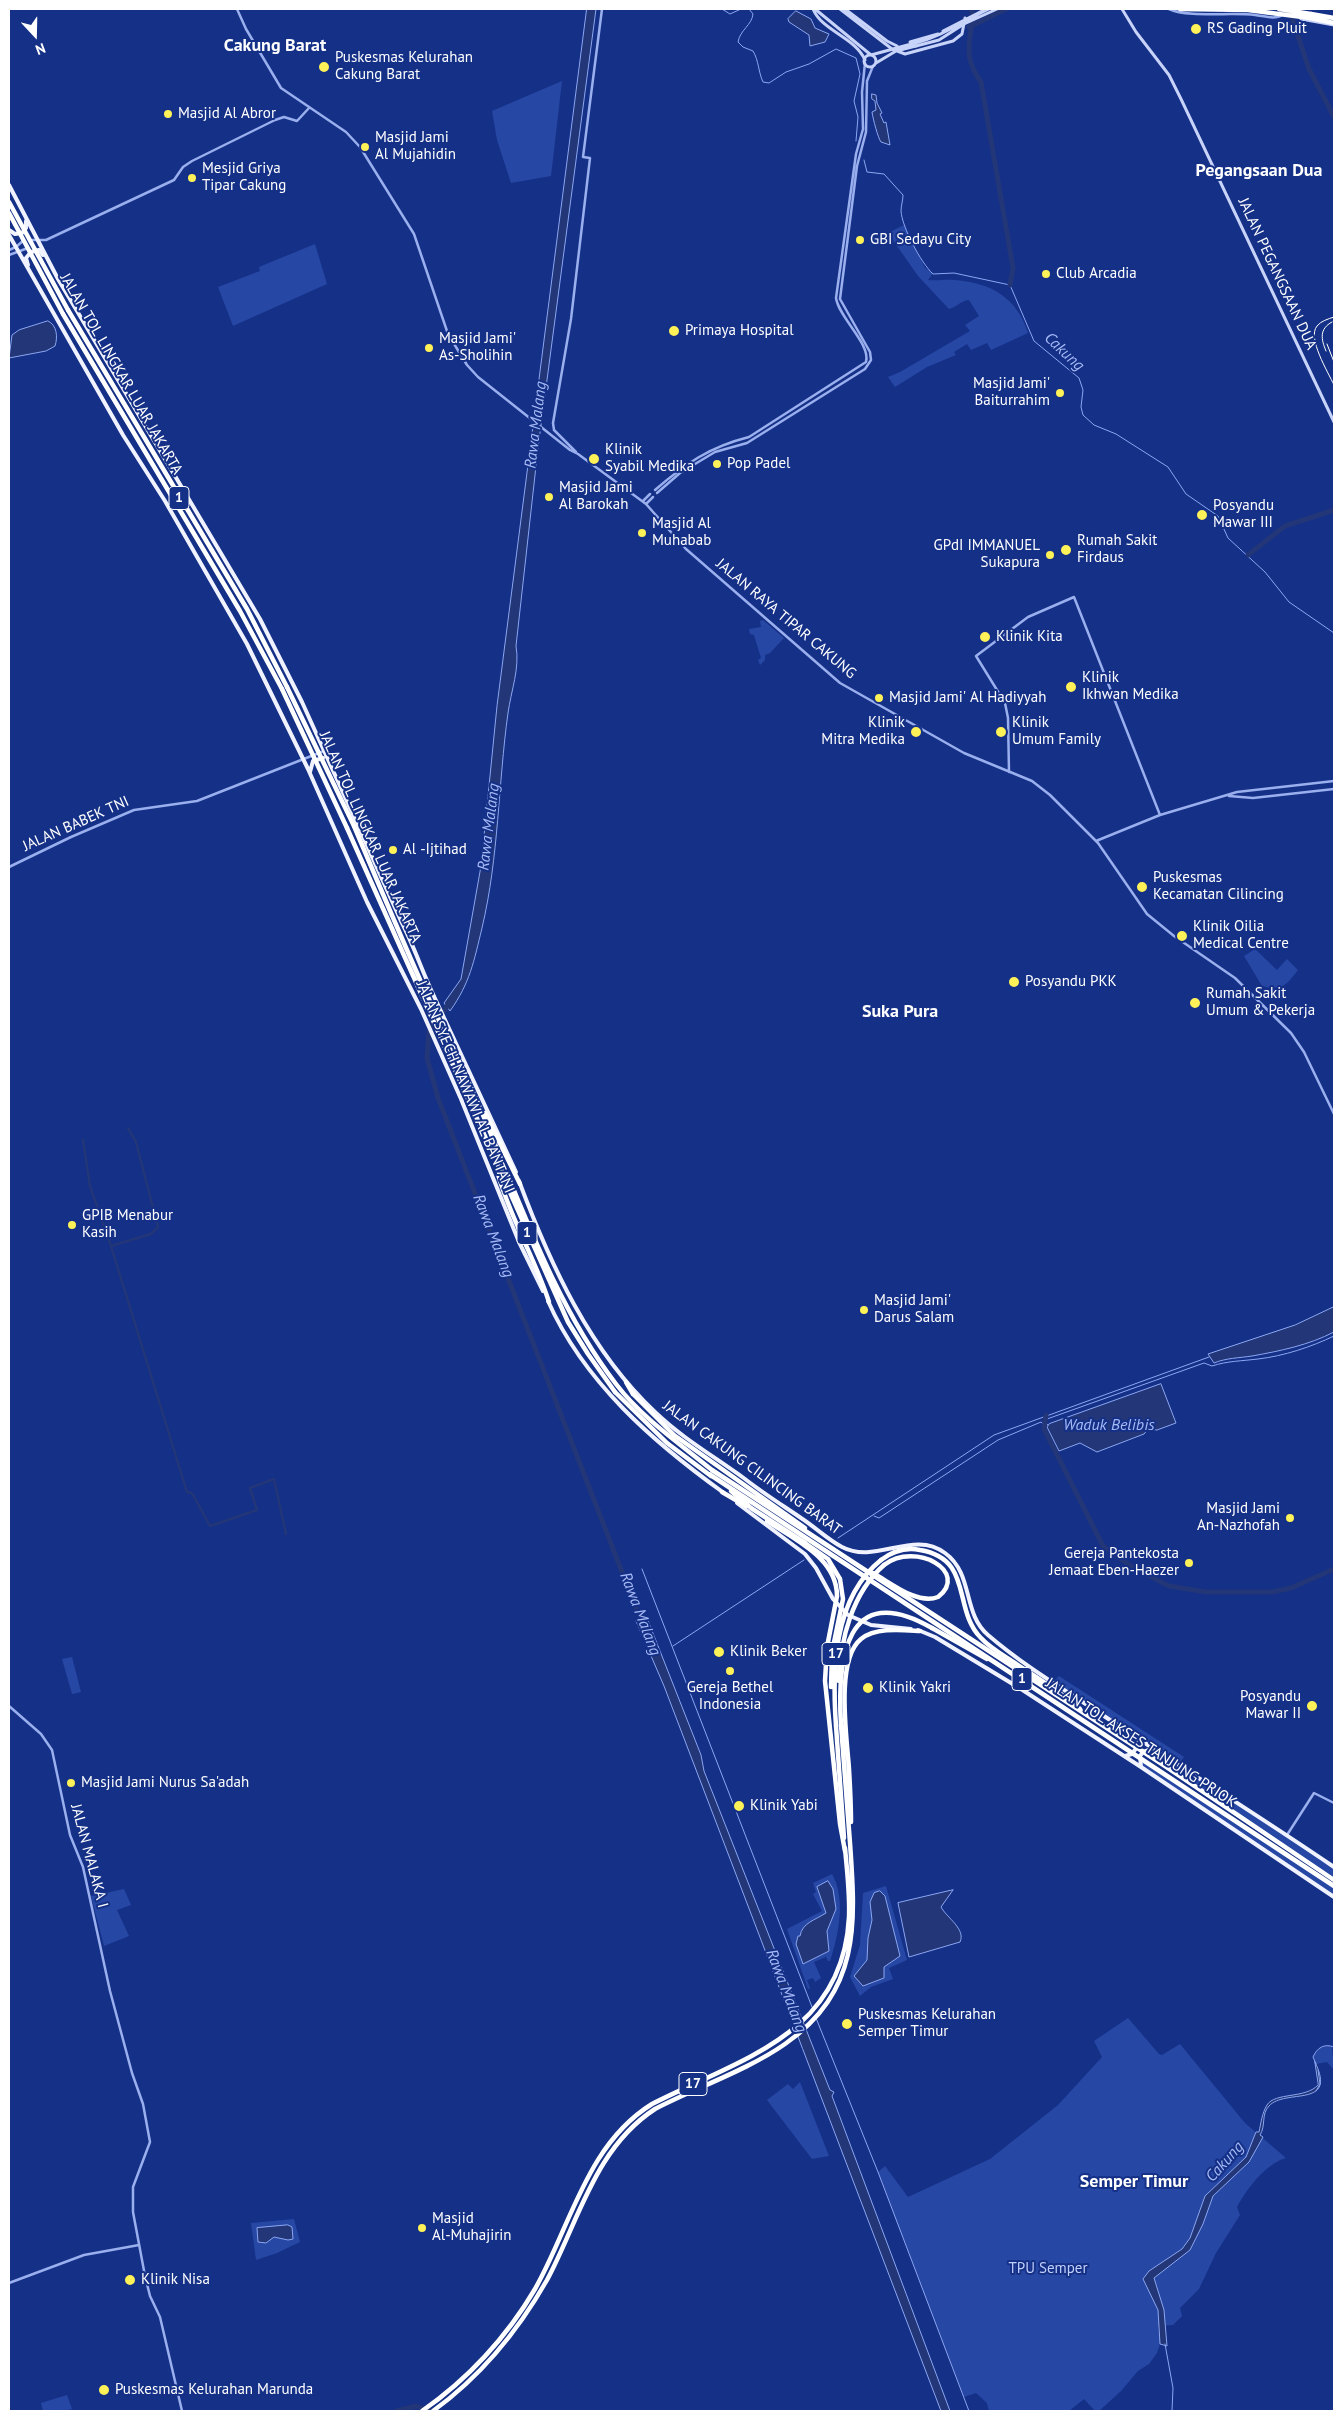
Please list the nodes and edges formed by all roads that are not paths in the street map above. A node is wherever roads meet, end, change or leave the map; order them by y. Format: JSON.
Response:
{"nodes":[{"id":1,"x":237,"y":9,"type":"edge"},
{"id":2,"x":602,"y":9,"type":"edge"},
{"id":3,"x":814,"y":9,"type":"edge"},
{"id":4,"x":840,"y":9,"type":"edge"},
{"id":5,"x":846,"y":9,"type":"edge"},
{"id":6,"x":988,"y":9,"type":"edge"},
{"id":7,"x":997,"y":9,"type":"edge"},
{"id":8,"x":1122,"y":9,"type":"edge"},
{"id":9,"x":1169,"y":9,"type":"edge"},
{"id":10,"x":1179,"y":9,"type":"edge"},
{"id":11,"x":1197,"y":11,"type":"edge"},
{"id":12,"x":1281,"y":11,"type":"edge"},
{"id":13,"x":1308,"y":13,"type":"junction"},
{"id":14,"x":965,"y":18,"type":"junction"},
{"id":15,"x":1334,"y":18,"type":"edge"},
{"id":16,"x":1305,"y":20,"type":"junction"},
{"id":17,"x":1334,"y":24,"type":"edge"},
{"id":18,"x":864,"y":25,"type":"junction"},
{"id":19,"x":952,"y":25,"type":"junction"},
{"id":20,"x":959,"y":37,"type":"junction"},
{"id":21,"x":915,"y":44,"type":"junction"},
{"id":22,"x":906,"y":45,"type":"junction"},
{"id":23,"x":901,"y":46,"type":"junction"},
{"id":24,"x":892,"y":49,"type":"junction"},
{"id":25,"x":896,"y":52,"type":"junction"},
{"id":26,"x":871,"y":55,"type":"junction"},
{"id":27,"x":865,"y":61,"type":"junction"},
{"id":28,"x":876,"y":63,"type":"junction"},
{"id":29,"x":873,"y":66,"type":"junction"},
{"id":30,"x":309,"y":108,"type":"junction"},
{"id":31,"x":858,"y":153,"type":"junction"},
{"id":32,"x":9,"y":185,"type":"edge"},
{"id":33,"x":9,"y":202,"type":"edge"},
{"id":34,"x":9,"y":213,"type":"edge"},
{"id":35,"x":25,"y":216,"type":"junction"},
{"id":36,"x":9,"y":230,"type":"edge"},
{"id":37,"x":9,"y":235,"type":"edge"},
{"id":38,"x":47,"y":239,"type":"dead end"},
{"id":39,"x":38,"y":242,"type":"junction"},
{"id":40,"x":17,"y":249,"type":"junction"},
{"id":41,"x":9,"y":250,"type":"edge"},
{"id":42,"x":9,"y":255,"type":"edge"},
{"id":43,"x":49,"y":262,"type":"junction"},
{"id":44,"x":30,"y":272,"type":"junction"},
{"id":45,"x":66,"y":312,"type":"junction"},
{"id":46,"x":861,"y":340,"type":"junction"},
{"id":47,"x":1334,"y":422,"type":"edge"},
{"id":48,"x":578,"y":454,"type":"junction"},
{"id":49,"x":666,"y":483,"type":"junction"},
{"id":50,"x":656,"y":492,"type":"dead end"},
{"id":51,"x":643,"y":501,"type":"junction"},
{"id":52,"x":646,"y":504,"type":"junction"},
{"id":53,"x":324,"y":751,"type":"junction"},
{"id":54,"x":303,"y":761,"type":"junction"},
{"id":55,"x":330,"y":765,"type":"junction"},
{"id":56,"x":1009,"y":772,"type":"junction"},
{"id":57,"x":310,"y":774,"type":"junction"},
{"id":58,"x":1334,"y":781,"type":"edge"},
{"id":59,"x":1334,"y":789,"type":"edge"},
{"id":60,"x":1226,"y":796,"type":"junction"},
{"id":61,"x":1160,"y":815,"type":"junction"},
{"id":62,"x":1096,"y":841,"type":"junction"},
{"id":63,"x":9,"y":867,"type":"edge"},
{"id":64,"x":428,"y":1004,"type":"junction"},
{"id":65,"x":480,"y":1109,"type":"junction"},
{"id":66,"x":1334,"y":1114,"type":"edge"},
{"id":67,"x":494,"y":1160,"type":"junction"},
{"id":68,"x":519,"y":1182,"type":"junction"},
{"id":69,"x":549,"y":1302,"type":"junction"},
{"id":70,"x":626,"y":1382,"type":"junction"},
{"id":71,"x":716,"y":1458,"type":"junction"},
{"id":72,"x":733,"y":1470,"type":"junction"},
{"id":73,"x":710,"y":1472,"type":"junction"},
{"id":74,"x":702,"y":1477,"type":"junction"},
{"id":75,"x":720,"y":1490,"type":"junction"},
{"id":76,"x":824,"y":1543,"type":"junction"},
{"id":77,"x":848,"y":1559,"type":"junction"},
{"id":78,"x":920,"y":1631,"type":"junction"},
{"id":79,"x":1002,"y":1666,"type":"junction"},
{"id":80,"x":9,"y":1706,"type":"edge"},
{"id":81,"x":1093,"y":1720,"type":"junction"},
{"id":82,"x":838,"y":1726,"type":"junction"},
{"id":83,"x":1135,"y":1737,"type":"junction"},
{"id":84,"x":1152,"y":1749,"type":"junction"},
{"id":85,"x":1124,"y":1756,"type":"junction"},
{"id":86,"x":1142,"y":1767,"type":"junction"},
{"id":87,"x":1334,"y":1804,"type":"edge"},
{"id":88,"x":1287,"y":1835,"type":"junction"},
{"id":89,"x":848,"y":1851,"type":"junction"},
{"id":90,"x":1334,"y":1867,"type":"edge"},
{"id":91,"x":1334,"y":1880,"type":"edge"},
{"id":92,"x":1334,"y":1886,"type":"edge"},
{"id":93,"x":1334,"y":1897,"type":"edge"},
{"id":94,"x":139,"y":2245,"type":"junction"},
{"id":95,"x":9,"y":2283,"type":"edge"},
{"id":96,"x":182,"y":2411,"type":"edge"},
{"id":97,"x":422,"y":2411,"type":"edge"},
{"id":98,"x":433,"y":2411,"type":"edge"}],
"edges":[{"from":1,"to":30,"type":"street","name":"JALAN RAYA TIPAR CAKUNG"},
{"from":2,"to":48,"type":"street"},
{"from":3,"to":26,"type":"main road"},
{"from":3,"to":27,"type":"main road"},
{"from":4,"to":18,"type":"main road"},
{"from":5,"to":18,"type":"main road"},
{"from":6,"to":14,"type":"main road","bridge":true},
{"from":6,"to":21,"type":"main road","bridge":true},
{"from":7,"to":21,"type":"main road","bridge":true},
{"from":8,"to":47,"type":"main road","name":"JALAN PEGANGSAAN DUA"},
{"from":9,"to":11,"type":"street"},
{"from":10,"to":12,"type":"main road","bridge":true},
{"from":10,"to":17,"type":"highway","bridge":true},
{"from":11,"to":12,"type":"street"},
{"from":12,"to":13,"type":"main road","bridge":true},
{"from":12,"to":15,"type":"highway","bridge":true},
{"from":12,"to":16,"type":"main road","bridge":true},
{"from":13,"to":15,"type":"main road"},
{"from":13,"to":16,"type":"main road"},
{"from":14,"to":19,"type":"main road"},
{"from":14,"to":20,"type":"main road"},
{"from":16,"to":17,"type":"main road"},
{"from":18,"to":23,"type":"main road"},
{"from":18,"to":24,"type":"main road"},
{"from":19,"to":20,"type":"main road"},
{"from":19,"to":22,"type":"main road"},
{"from":20,"to":25,"type":"main road"},
{"from":21,"to":22,"type":"main road"},
{"from":21,"to":25,"type":"main road"},
{"from":22,"to":23,"type":"main road"},
{"from":23,"to":24,"type":"main road"},
{"from":24,"to":25,"type":"main road"},
{"from":24,"to":26,"type":"main road"},
{"from":25,"to":28,"type":"main road"},
{"from":26,"to":27,"type":"main road"},
{"from":26,"to":28,"type":"main road"},
{"from":27,"to":29,"type":"main road"},
{"from":27,"to":31,"type":"street"},
{"from":28,"to":29,"type":"main road"},
{"from":29,"to":31,"type":"street"},
{"from":30,"to":38,"type":"street"},
{"from":30,"to":48,"type":"street","name":"JALAN RAYA TIPAR CAKUNG"},
{"from":31,"to":46,"type":"street"},
{"from":32,"to":35,"type":"highway"},
{"from":33,"to":45,"type":"highway","name":"JALAN TOL LINGKAR LUAR JAKARTA","number":"1","bridge":true},
{"from":34,"to":45,"type":"highway","name":"JALAN TOL LINGKAR LUAR JAKARTA","number":"1","bridge":true},
{"from":35,"to":36,"type":"highway"},
{"from":35,"to":39,"type":"highway"},
{"from":37,"to":40,"type":"highway","name":"JALAN SYECH NAWAWI AL BANTANI"},
{"from":39,"to":40,"type":"street"},
{"from":39,"to":40,"type":"street"},
{"from":39,"to":43,"type":"highway"},
{"from":40,"to":41,"type":"street"},
{"from":40,"to":42,"type":"street"},
{"from":40,"to":44,"type":"highway","name":"JALAN SYECH NAWAWI AL BANTANI"},
{"from":43,"to":44,"type":"highway"},
{"from":43,"to":53,"type":"highway","name":"JALAN SYECH NAWAWI AL BANTANI"},
{"from":44,"to":54,"type":"highway","name":"JALAN SYECH NAWAWI AL BANTANI"},
{"from":45,"to":64,"type":"highway","name":"JALAN TOL LINGKAR LUAR JAKARTA","number":"1","bridge":true},
{"from":45,"to":64,"type":"highway","name":"JALAN TOL LINGKAR LUAR JAKARTA","number":"1","bridge":true},
{"from":46,"to":49,"type":"street"},
{"from":46,"to":49,"type":"street"},
{"from":48,"to":51,"type":"street","name":"JALAN RAYA TIPAR CAKUNG"},
{"from":49,"to":50,"type":"street"},
{"from":51,"to":52,"type":"street","name":"JALAN RAYA TIPAR CAKUNG"},
{"from":51,"to":52,"type":"street"},
{"from":52,"to":56,"type":"street","name":"JALAN RAYA TIPAR CAKUNG"},
{"from":53,"to":54,"type":"street","name":"JALAN BABEK TNI"},
{"from":53,"to":55,"type":"highway","name":"JALAN SYECH NAWAWI AL BANTANI"},
{"from":54,"to":57,"type":"highway","name":"JALAN SYECH NAWAWI AL BANTANI"},
{"from":54,"to":63,"type":"street","name":"JALAN BABEK TNI"},
{"from":55,"to":57,"type":"highway"},
{"from":55,"to":64,"type":"highway","name":"JALAN SYECH NAWAWI AL BANTANI"},
{"from":56,"to":61,"type":"street"},
{"from":56,"to":62,"type":"street","name":"JALAN RAYA TIPAR CAKUNG"},
{"from":57,"to":64,"type":"highway","name":"JALAN SYECH NAWAWI AL BANTANI"},
{"from":58,"to":60,"type":"street"},
{"from":59,"to":60,"type":"street"},
{"from":60,"to":61,"type":"street"},
{"from":61,"to":62,"type":"street"},
{"from":62,"to":66,"type":"street","name":"JALAN RAYA TIPAR CAKUNG"},
{"from":64,"to":65,"type":"highway","name":"JALAN TOL LINGKAR LUAR JAKARTA","number":"1"},
{"from":64,"to":67,"type":"highway","name":"JALAN TOL LINGKAR LUAR JAKARTA","number":"1"},
{"from":64,"to":68,"type":"highway","name":"JALAN SYECH NAWAWI AL BANTANI"},
{"from":64,"to":69,"type":"highway","name":"JALAN SYECH NAWAWI AL BANTANI"},
{"from":65,"to":68,"type":"highway"},
{"from":65,"to":73,"type":"highway","name":"JALAN TOL LINGKAR LUAR JAKARTA","number":"1","bridge":true},
{"from":67,"to":69,"type":"highway"},
{"from":67,"to":73,"type":"highway","name":"JALAN TOL LINGKAR LUAR JAKARTA","number":"1","bridge":true},
{"from":68,"to":70,"type":"highway","name":"JALAN CAKUNG CILINCING BARAT"},
{"from":69,"to":74,"type":"highway","name":"JALAN SYECH NAWAWI AL BANTANI"},
{"from":70,"to":71,"type":"highway","name":"JALAN CAKUNG CILINCING BARAT"},
{"from":70,"to":76,"type":"highway","bridge":true},
{"from":71,"to":72,"type":"highway","name":"JALAN CAKUNG CILINCING BARAT"},
{"from":71,"to":74,"type":"highway"},
{"from":72,"to":75,"type":"highway"},
{"from":72,"to":83,"type":"highway","name":"JALAN CAKUNG CILINCING BARAT"},
{"from":73,"to":76,"type":"highway","name":"JALAN TOL AKSES TANJUNG PRIOK","number":"1","bridge":true},
{"from":73,"to":79,"type":"highway","name":"JALAN TOL AKSES TANJUNG PRIOK","number":"1","bridge":true},
{"from":73,"to":82,"type":"highway","bridge":true},
{"from":74,"to":75,"type":"highway","name":"JALAN SYECH NAWAWI AL BANTANI"},
{"from":75,"to":78,"type":"highway","name":"JALAN SYECH NAWAWI AL BANTANI"},
{"from":75,"to":89,"type":"highway","bridge":true},
{"from":76,"to":77,"type":"highway","name":"JALAN TOL AKSES TANJUNG PRIOK","number":"1","bridge":true},
{"from":77,"to":81,"type":"highway","name":"JALAN TOL AKSES TANJUNG PRIOK","number":"1","bridge":true},
{"from":77,"to":82,"type":"highway","number":"17","bridge":true},
{"from":78,"to":85,"type":"highway"},
{"from":78,"to":89,"type":"highway"},
{"from":79,"to":82,"type":"highway","bridge":true},
{"from":79,"to":92,"type":"highway","name":"JALAN TOL AKSES TANJUNG PRIOK","number":"1","bridge":true},
{"from":80,"to":94,"type":"street","name":"JALAN MALAKA I"},
{"from":81,"to":82,"type":"highway","number":"17","bridge":true},
{"from":81,"to":91,"type":"highway","name":"JALAN TOL AKSES TANJUNG PRIOK","number":"1","bridge":true},
{"from":82,"to":89,"type":"highway","number":"17"},
{"from":83,"to":84,"type":"highway","name":"JALAN CAKUNG CILINCING BARAT"},
{"from":83,"to":85,"type":"highway"},
{"from":84,"to":86,"type":"highway"},
{"from":84,"to":88,"type":"highway","name":"JALAN CAKUNG CILINCING BARAT"},
{"from":85,"to":86,"type":"highway"},
{"from":86,"to":93,"type":"highway"},
{"from":87,"to":88,"type":"street"},
{"from":88,"to":90,"type":"highway","name":"JALAN CAKUNG CILINCING BARAT"},
{"from":89,"to":97,"type":"highway","number":"17"},
{"from":89,"to":98,"type":"highway","number":"17"},
{"from":94,"to":95,"type":"street"},
{"from":94,"to":96,"type":"street","name":"JALAN MALAKA I"}]}
